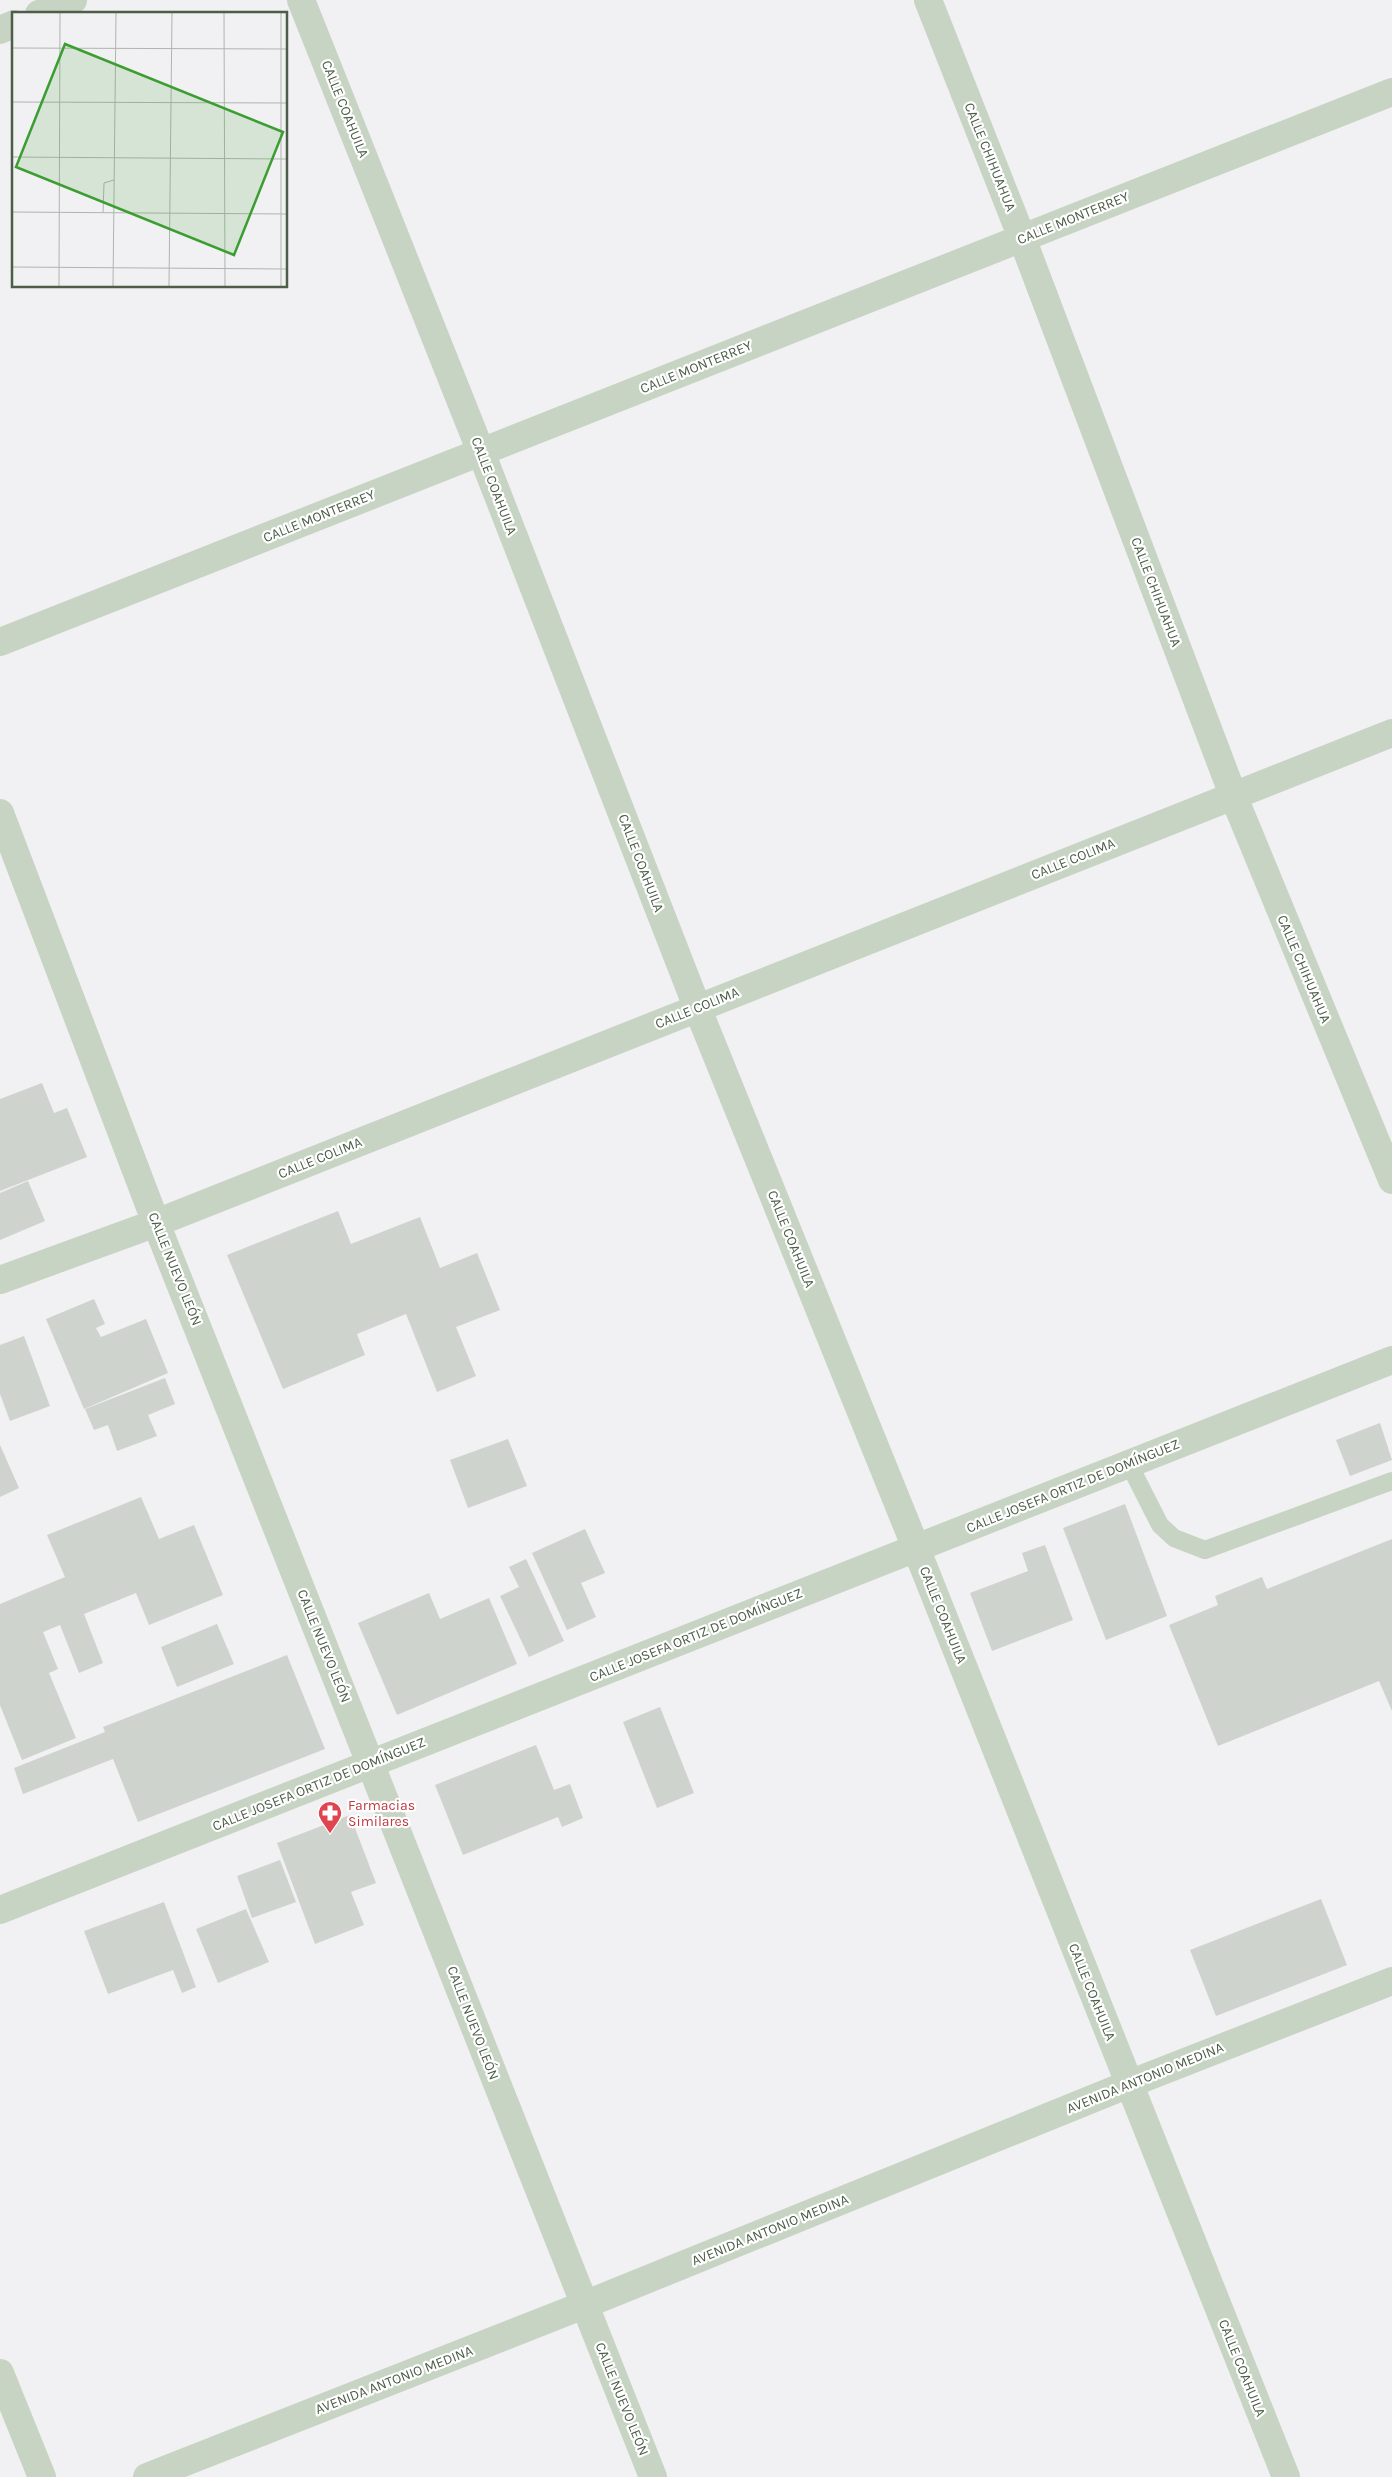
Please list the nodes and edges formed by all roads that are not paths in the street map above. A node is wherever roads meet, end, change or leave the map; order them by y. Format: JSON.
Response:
{"nodes":[{"id":1,"x":73,"y":0,"type":"edge"},
{"id":2,"x":302,"y":0,"type":"edge"},
{"id":3,"x":928,"y":0,"type":"edge"},
{"id":4,"x":44,"y":12,"type":"edge"},
{"id":5,"x":12,"y":25,"type":"edge"},
{"id":6,"x":0,"y":30,"type":"edge"},
{"id":7,"x":1392,"y":92,"type":"edge"},
{"id":8,"x":1022,"y":238,"type":"junction"},
{"id":9,"x":481,"y":452,"type":"junction"},
{"id":10,"x":0,"y":642,"type":"edge"},
{"id":11,"x":1392,"y":733,"type":"edge"},
{"id":12,"x":1232,"y":796,"type":"junction"},
{"id":13,"x":0,"y":813,"type":"edge"},
{"id":14,"x":697,"y":1007,"type":"junction"},
{"id":15,"x":1392,"y":1180,"type":"edge"},
{"id":16,"x":156,"y":1223,"type":"junction"},
{"id":17,"x":0,"y":1280,"type":"edge"},
{"id":18,"x":1392,"y":1360,"type":"edge"},
{"id":19,"x":1128,"y":1464,"type":"junction"},
{"id":20,"x":1392,"y":1481,"type":"edge"},
{"id":21,"x":916,"y":1548,"type":"junction"},
{"id":22,"x":371,"y":1764,"type":"junction"},
{"id":23,"x":0,"y":1910,"type":"edge"},
{"id":24,"x":1392,"y":1981,"type":"edge"},
{"id":25,"x":1129,"y":2084,"type":"junction"},
{"id":26,"x":584,"y":2306,"type":"junction"},
{"id":27,"x":0,"y":2373,"type":"edge"},
{"id":28,"x":42,"y":2477,"type":"edge"},
{"id":29,"x":147,"y":2477,"type":"edge"},
{"id":30,"x":653,"y":2477,"type":"edge"},
{"id":31,"x":1286,"y":2477,"type":"edge"}],
"edges":[{"from":1,"to":4,"type":"street"},
{"from":2,"to":9,"type":"street","name":"CALLE COAHUILA"},
{"from":3,"to":8,"type":"street","name":"CALLE CHIHUAHUA"},
{"from":5,"to":6,"type":"street"},
{"from":7,"to":8,"type":"street","name":"CALLE MONTERREY"},
{"from":8,"to":9,"type":"street","name":"CALLE MONTERREY"},
{"from":8,"to":12,"type":"street","name":"CALLE CHIHUAHUA"},
{"from":9,"to":10,"type":"street","name":"CALLE MONTERREY"},
{"from":9,"to":14,"type":"street","name":"CALLE COAHUILA"},
{"from":11,"to":12,"type":"street","name":"CALLE COLIMA"},
{"from":12,"to":14,"type":"street","name":"CALLE COLIMA"},
{"from":12,"to":15,"type":"street","name":"CALLE CHIHUAHUA"},
{"from":13,"to":16,"type":"street","name":"CALLE NUEVO LEÓN"},
{"from":14,"to":16,"type":"street","name":"CALLE COLIMA"},
{"from":14,"to":21,"type":"street","name":"CALLE COAHUILA"},
{"from":16,"to":17,"type":"street","name":"CALLE COLIMA"},
{"from":16,"to":22,"type":"street","name":"CALLE NUEVO LEÓN"},
{"from":18,"to":19,"type":"street","name":"CALLE JOSEFA ORTIZ DE DOMÍNGUEZ"},
{"from":19,"to":20,"type":"lane"},
{"from":19,"to":21,"type":"street","name":"CALLE JOSEFA ORTIZ DE DOMÍNGUEZ"},
{"from":21,"to":22,"type":"street","name":"CALLE JOSEFA ORTIZ DE DOMÍNGUEZ"},
{"from":21,"to":25,"type":"street","name":"CALLE COAHUILA"},
{"from":22,"to":23,"type":"street","name":"CALLE JOSEFA ORTIZ DE DOMÍNGUEZ"},
{"from":22,"to":26,"type":"street","name":"CALLE NUEVO LEÓN"},
{"from":24,"to":25,"type":"street","name":"AVENIDA ANTONIO MEDINA"},
{"from":25,"to":26,"type":"street","name":"AVENIDA ANTONIO MEDINA"},
{"from":25,"to":31,"type":"street","name":"CALLE COAHUILA"},
{"from":26,"to":29,"type":"street","name":"AVENIDA ANTONIO MEDINA"},
{"from":26,"to":30,"type":"street","name":"CALLE NUEVO LEÓN"},
{"from":27,"to":28,"type":"street"}]}
